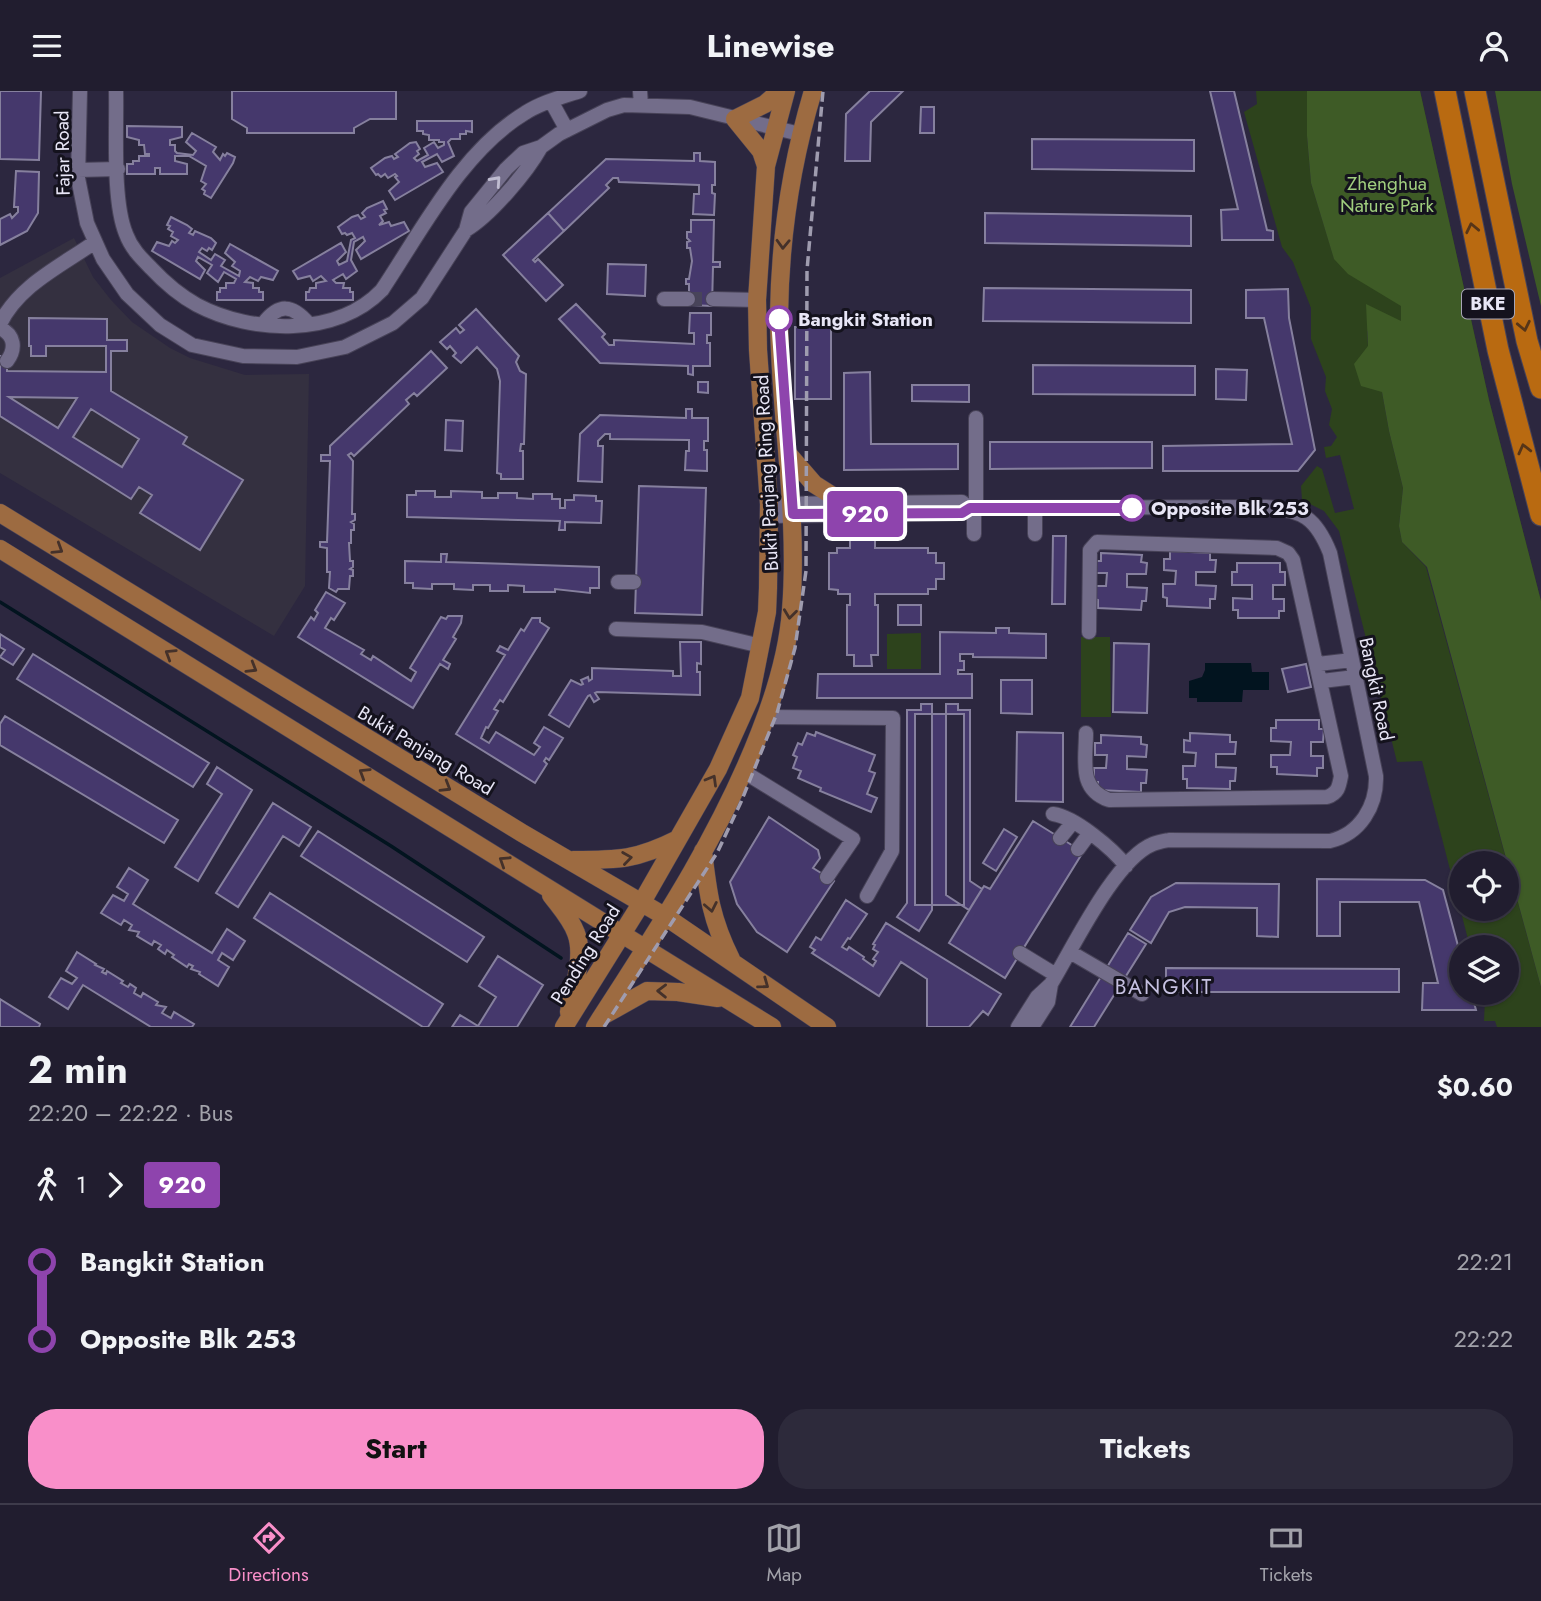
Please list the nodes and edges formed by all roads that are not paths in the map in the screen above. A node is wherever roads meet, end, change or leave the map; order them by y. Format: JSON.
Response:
{"nodes":[{"id":1,"x":80,"y":91,"type":"edge"},
{"id":2,"x":116,"y":91,"type":"edge"},
{"id":3,"x":580,"y":91,"type":"edge"},
{"id":4,"x":780,"y":91,"type":"edge"},
{"id":5,"x":786,"y":91,"type":"edge"},
{"id":6,"x":813,"y":91,"type":"edge"},
{"id":7,"x":1444,"y":91,"type":"edge"},
{"id":8,"x":1475,"y":91,"type":"edge"},
{"id":9,"x":641,"y":98,"type":"edge"},
{"id":10,"x":551,"y":101,"type":"junction"},
{"id":11,"x":735,"y":119,"type":"junction"},
{"id":12,"x":775,"y":128,"type":"junction"},
{"id":13,"x":567,"y":130,"type":"junction"},
{"id":14,"x":800,"y":134,"type":"junction"},
{"id":15,"x":766,"y":166,"type":"junction"},
{"id":16,"x":118,"y":169,"type":"junction"},
{"id":17,"x":78,"y":170,"type":"junction"},
{"id":18,"x":95,"y":242,"type":"junction"},
{"id":19,"x":664,"y":299,"type":"dead end"},
{"id":20,"x":688,"y":299,"type":"tunnel mouth"},
{"id":21,"x":713,"y":299,"type":"tunnel mouth"},
{"id":22,"x":757,"y":300,"type":"junction"},
{"id":23,"x":0,"y":326,"type":"edge"},
{"id":24,"x":7,"y":361,"type":"dead end"},
{"id":25,"x":1541,"y":389,"type":"edge"},
{"id":26,"x":976,"y":418,"type":"dead end"},
{"id":27,"x":788,"y":454,"type":"junction"},
{"id":28,"x":845,"y":503,"type":"junction"},
{"id":29,"x":792,"y":508,"type":"junction"},
{"id":30,"x":973,"y":508,"type":"junction"},
{"id":31,"x":1035,"y":508,"type":"junction"},
{"id":32,"x":769,"y":510,"type":"junction"},
{"id":33,"x":0,"y":513,"type":"edge"},
{"id":34,"x":1541,"y":515,"type":"edge"},
{"id":35,"x":974,"y":534,"type":"dead end"},
{"id":36,"x":1035,"y":534,"type":"dead end"},
{"id":37,"x":0,"y":549,"type":"edge"},
{"id":38,"x":618,"y":582,"type":"dead end"},
{"id":39,"x":634,"y":582,"type":"dead end"},
{"id":40,"x":616,"y":629,"type":"dead end"},
{"id":41,"x":1089,"y":632,"type":"dead end"},
{"id":42,"x":761,"y":646,"type":"junction"},
{"id":43,"x":1352,"y":660,"type":"junction"},
{"id":44,"x":1318,"y":664,"type":"junction"},
{"id":45,"x":1355,"y":677,"type":"junction"},
{"id":46,"x":1322,"y":681,"type":"junction"},
{"id":47,"x":766,"y":717,"type":"junction"},
{"id":48,"x":1086,"y":733,"type":"dead end"},
{"id":49,"x":744,"y":772,"type":"junction"},
{"id":50,"x":1053,"y":814,"type":"dead end"},
{"id":51,"x":1073,"y":822,"type":"junction"},
{"id":52,"x":1089,"y":834,"type":"junction"},
{"id":53,"x":1060,"y":838,"type":"dead end"},
{"id":54,"x":678,"y":839,"type":"junction"},
{"id":55,"x":1078,"y":849,"type":"dead end"},
{"id":56,"x":704,"y":851,"type":"junction"},
{"id":57,"x":572,"y":860,"type":"junction"},
{"id":58,"x":1126,"y":866,"type":"junction"},
{"id":59,"x":827,"y":877,"type":"dead end"},
{"id":60,"x":545,"y":887,"type":"junction"},
{"id":61,"x":867,"y":896,"type":"dead end"},
{"id":62,"x":642,"y":902,"type":"junction"},
{"id":63,"x":666,"y":916,"type":"junction"},
{"id":64,"x":621,"y":935,"type":"junction"},
{"id":65,"x":645,"y":949,"type":"junction"},
{"id":66,"x":1070,"y":952,"type":"junction"},
{"id":67,"x":1020,"y":953,"type":"dead end"},
{"id":68,"x":731,"y":960,"type":"junction"},
{"id":69,"x":1054,"y":979,"type":"junction"},
{"id":70,"x":1142,"y":994,"type":"dead end"},
{"id":71,"x":726,"y":999,"type":"junction"},
{"id":72,"x":599,"y":1021,"type":"edge"},
{"id":73,"x":566,"y":1024,"type":"edge"},
{"id":74,"x":772,"y":1027,"type":"edge"},
{"id":75,"x":827,"y":1027,"type":"edge"},
{"id":76,"x":1018,"y":1027,"type":"edge"},
{"id":77,"x":1032,"y":1027,"type":"edge"}],
"edges":[{"from":1,"to":17,"type":"street","name":"Fajar Road"},
{"from":2,"to":16,"type":"street"},
{"from":3,"to":10,"type":"street"},
{"from":4,"to":11,"type":"main road"},
{"from":5,"to":12,"type":"main road","name":"Bukit Panjang Ring Road"},
{"from":6,"to":14,"type":"main road","name":"Bukit Panjang Ring Road"},
{"from":34,"to":7,"type":"highway","number":"BKE","one_way":true},
{"from":8,"to":25,"type":"highway","number":"BKE","one_way":true},
{"from":9,"to":11,"type":"street","name":"Fajar Road"},
{"from":9,"to":13,"type":"street","name":"Fajar Road"},
{"from":10,"to":13,"type":"street"},
{"from":10,"to":16,"type":"street"},
{"from":11,"to":12,"type":"street","name":"Fajar Road"},
{"from":11,"to":15,"type":"main road"},
{"from":12,"to":14,"type":"street","name":"Fajar Road"},
{"from":12,"to":15,"type":"main road","name":"Bukit Panjang Ring Road"},
{"from":13,"to":18,"type":"street","name":"Fajar Road"},
{"from":14,"to":27,"type":"main road","name":"Bukit Panjang Ring Road","one_way":true},
{"from":15,"to":22,"type":"main road","name":"Bukit Panjang Ring Road"},
{"from":16,"to":17,"type":"street"},
{"from":17,"to":18,"type":"street","name":"Fajar Road"},
{"from":18,"to":23,"type":"street"},
{"from":19,"to":20,"type":"street"},
{"from":21,"to":22,"type":"street"},
{"from":22,"to":32,"type":"main road","name":"Bukit Panjang Ring Road"},
{"from":23,"to":24,"type":"street"},
{"from":26,"to":30,"type":"street"},
{"from":27,"to":28,"type":"main road"},
{"from":27,"to":29,"type":"main road","name":"Bukit Panjang Ring Road"},
{"from":28,"to":29,"type":"street","name":"Bangkit Road"},
{"from":28,"to":30,"type":"street","name":"Bangkit Road"},
{"from":29,"to":30,"type":"street","name":"Bangkit Road"},
{"from":29,"to":32,"type":"street","name":"Bangkit Road"},
{"from":29,"to":47,"type":"main road","name":"Bukit Panjang Ring Road","one_way":true},
{"from":30,"to":31,"type":"street","name":"Bangkit Road"},
{"from":30,"to":35,"type":"street"},
{"from":31,"to":36,"type":"street"},
{"from":31,"to":43,"type":"street","name":"Bangkit Road"},
{"from":32,"to":42,"type":"main road","name":"Bukit Panjang Ring Road"},
{"from":33,"to":57,"type":"main road","name":"Bukit Panjang Road","one_way":true},
{"from":60,"to":37,"type":"main road","one_way":true},
{"from":38,"to":39,"type":"street"},
{"from":40,"to":42,"type":"street"},
{"from":41,"to":44,"type":"street"},
{"from":54,"to":42,"type":"main road","name":"Bukit Panjang Ring Road","one_way":true},
{"from":43,"to":44,"type":"street"},
{"from":43,"to":45,"type":"street","name":"Bangkit Road"},
{"from":44,"to":46,"type":"street"},
{"from":45,"to":46,"type":"street"},
{"from":45,"to":58,"type":"street","name":"Bangkit Road"},
{"from":46,"to":48,"type":"street"},
{"from":47,"to":49,"type":"main road","name":"Bukit Panjang Ring Road"},
{"from":47,"to":61,"type":"street"},
{"from":49,"to":56,"type":"main road","name":"Bukit Panjang Ring Road"},
{"from":49,"to":59,"type":"street"},
{"from":50,"to":51,"type":"street"},
{"from":51,"to":52,"type":"street"},
{"from":51,"to":53,"type":"street"},
{"from":52,"to":55,"type":"street"},
{"from":52,"to":58,"type":"street"},
{"from":57,"to":54,"type":"main road","one_way":true},
{"from":54,"to":62,"type":"main road","name":"Bukit Panjang Ring Road"},
{"from":56,"to":63,"type":"main road","name":"Bukit Panjang Ring Road"},
{"from":56,"to":68,"type":"main road","one_way":true},
{"from":57,"to":62,"type":"main road","name":"Bukit Panjang Road"},
{"from":58,"to":66,"type":"street","name":"Bangkit Road"},
{"from":60,"to":64,"type":"main road"},
{"from":60,"to":73,"type":"main road"},
{"from":62,"to":63,"type":"main road","name":"Bukit Panjang Road"},
{"from":62,"to":64,"type":"main road","name":"Pending Road"},
{"from":63,"to":65,"type":"main road","name":"Bukit Panjang Ring Road"},
{"from":63,"to":68,"type":"main road","name":"Bukit Panjang Road"},
{"from":64,"to":65,"type":"main road"},
{"from":64,"to":73,"type":"main road","name":"Pending Road"},
{"from":65,"to":71,"type":"main road"},
{"from":65,"to":72,"type":"main road"},
{"from":66,"to":69,"type":"street","name":"Bangkit Road"},
{"from":66,"to":70,"type":"street"},
{"from":67,"to":69,"type":"street"},
{"from":68,"to":75,"type":"main road","name":"Bukit Panjang Road","one_way":true},
{"from":69,"to":76,"type":"street","name":"Bangkit Road"},
{"from":69,"to":77,"type":"street","name":"Bangkit Road"},
{"from":71,"to":72,"type":"main road","one_way":true},
{"from":71,"to":74,"type":"main road"}]}
